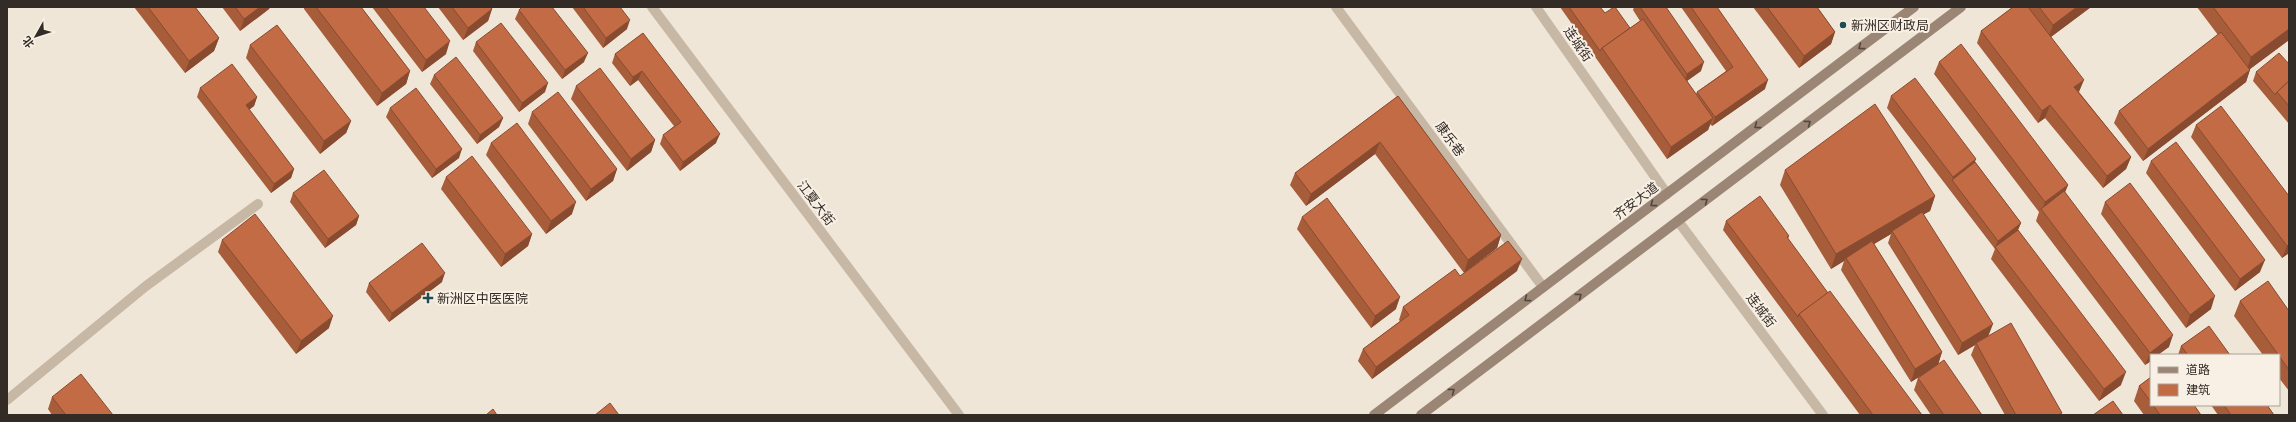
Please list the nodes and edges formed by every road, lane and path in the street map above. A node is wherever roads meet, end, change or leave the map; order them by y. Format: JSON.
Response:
{"nodes":[{"id":1,"x":652,"y":7,"type":"edge"},
{"id":2,"x":1336,"y":7,"type":"edge"},
{"id":3,"x":1536,"y":7,"type":"edge"},
{"id":4,"x":1914,"y":7,"type":"edge"},
{"id":5,"x":1962,"y":7,"type":"edge"},
{"id":6,"x":1667,"y":194,"type":"junction"},
{"id":7,"x":258,"y":204,"type":"dead end"},
{"id":8,"x":1678,"y":221,"type":"junction"},
{"id":9,"x":1543,"y":287,"type":"junction"},
{"id":10,"x":7,"y":400,"type":"edge"},
{"id":11,"x":959,"y":415,"type":"edge"},
{"id":12,"x":1374,"y":415,"type":"edge"},
{"id":13,"x":1421,"y":415,"type":"edge"},
{"id":14,"x":1823,"y":415,"type":"edge"}],
"edges":[{"from":1,"to":11,"type":"street","name":"江夏大街"},
{"from":2,"to":9,"type":"street","name":"康乐巷"},
{"from":3,"to":6,"type":"street","name":"连城街"},
{"from":4,"to":6,"type":"main road","name":"齐安大道","one_way":true},
{"from":8,"to":5,"type":"main road","one_way":true},
{"from":6,"to":9,"type":"main road","name":"齐安大道","one_way":true},
{"from":7,"to":10,"type":"street"},
{"from":13,"to":8,"type":"main road","one_way":true},
{"from":8,"to":14,"type":"street","name":"连城街"},
{"from":9,"to":12,"type":"main road","name":"齐安大道","one_way":true}]}
